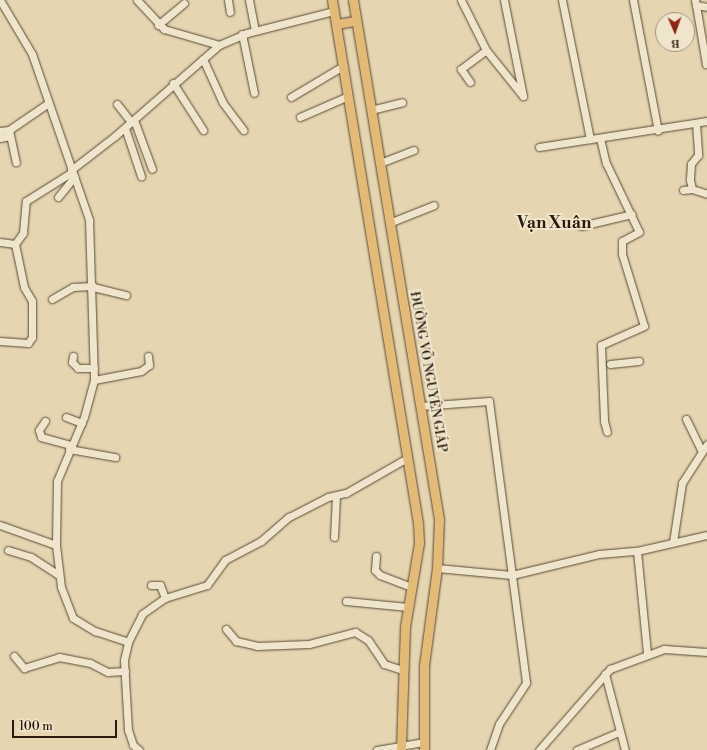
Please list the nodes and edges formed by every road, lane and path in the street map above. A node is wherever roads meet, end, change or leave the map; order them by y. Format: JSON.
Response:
{"nodes":[{"id":1,"x":0,"y":0,"type":"edge"},
{"id":2,"x":137,"y":0,"type":"edge"},
{"id":3,"x":228,"y":0,"type":"edge"},
{"id":4,"x":249,"y":0,"type":"edge"},
{"id":5,"x":332,"y":0,"type":"edge"},
{"id":6,"x":353,"y":0,"type":"edge"},
{"id":7,"x":461,"y":0,"type":"edge"},
{"id":8,"x":504,"y":0,"type":"edge"},
{"id":9,"x":562,"y":0,"type":"edge"},
{"id":10,"x":633,"y":0,"type":"edge"},
{"id":11,"x":695,"y":2,"type":"edge"},
{"id":12,"x":184,"y":3,"type":"dead end"},
{"id":13,"x":707,"y":7,"type":"edge"},
{"id":14,"x":334,"y":11,"type":"junction"},
{"id":15,"x":230,"y":12,"type":"dead end"},
{"id":16,"x":356,"y":21,"type":"junction"},
{"id":17,"x":336,"y":24,"type":"junction"},
{"id":18,"x":158,"y":25,"type":"junction"},
{"id":19,"x":255,"y":30,"type":"junction"},
{"id":20,"x":242,"y":34,"type":"junction"},
{"id":21,"x":219,"y":45,"type":"junction"},
{"id":22,"x":486,"y":50,"type":"junction"},
{"id":23,"x":203,"y":59,"type":"junction"},
{"id":24,"x":707,"y":65,"type":"edge"},
{"id":25,"x":343,"y":66,"type":"junction"},
{"id":26,"x":470,"y":82,"type":"dead end"},
{"id":27,"x":173,"y":84,"type":"junction"},
{"id":28,"x":254,"y":93,"type":"dead end"},
{"id":29,"x":348,"y":96,"type":"junction"},
{"id":30,"x":292,"y":97,"type":"dead end"},
{"id":31,"x":402,"y":102,"type":"dead end"},
{"id":32,"x":46,"y":104,"type":"junction"},
{"id":33,"x":117,"y":104,"type":"dead end"},
{"id":34,"x":371,"y":110,"type":"junction"},
{"id":35,"x":300,"y":117,"type":"dead end"},
{"id":36,"x":133,"y":121,"type":"junction"},
{"id":37,"x":707,"y":121,"type":"edge"},
{"id":38,"x":696,"y":124,"type":"junction"},
{"id":39,"x":125,"y":128,"type":"junction"},
{"id":40,"x":203,"y":130,"type":"dead end"},
{"id":41,"x":243,"y":130,"type":"dead end"},
{"id":42,"x":0,"y":131,"type":"edge"},
{"id":43,"x":658,"y":131,"type":"junction"},
{"id":44,"x":10,"y":133,"type":"junction"},
{"id":45,"x":0,"y":138,"type":"edge"},
{"id":46,"x":600,"y":138,"type":"junction"},
{"id":47,"x":590,"y":139,"type":"junction"},
{"id":48,"x":539,"y":148,"type":"dead end"},
{"id":49,"x":414,"y":150,"type":"dead end"},
{"id":50,"x":16,"y":162,"type":"dead end"},
{"id":51,"x":380,"y":163,"type":"junction"},
{"id":52,"x":152,"y":169,"type":"dead end"},
{"id":53,"x":72,"y":173,"type":"junction"},
{"id":54,"x":141,"y":176,"type":"dead end"},
{"id":55,"x":692,"y":189,"type":"junction"},
{"id":56,"x":683,"y":190,"type":"dead end"},
{"id":57,"x":707,"y":194,"type":"edge"},
{"id":58,"x":58,"y":197,"type":"dead end"},
{"id":59,"x":434,"y":205,"type":"dead end"},
{"id":60,"x":632,"y":214,"type":"junction"},
{"id":61,"x":390,"y":223,"type":"junction"},
{"id":62,"x":580,"y":226,"type":"dead end"},
{"id":63,"x":0,"y":242,"type":"edge"},
{"id":64,"x":15,"y":244,"type":"junction"},
{"id":65,"x":93,"y":286,"type":"junction"},
{"id":66,"x":126,"y":295,"type":"dead end"},
{"id":67,"x":52,"y":299,"type":"dead end"},
{"id":68,"x":0,"y":341,"type":"edge"},
{"id":69,"x":73,"y":356,"type":"dead end"},
{"id":70,"x":148,"y":356,"type":"dead end"},
{"id":71,"x":639,"y":361,"type":"dead end"},
{"id":72,"x":605,"y":365,"type":"junction"},
{"id":73,"x":94,"y":368,"type":"junction"},
{"id":74,"x":94,"y":380,"type":"junction"},
{"id":75,"x":420,"y":406,"type":"junction"},
{"id":76,"x":66,"y":417,"type":"dead end"},
{"id":77,"x":686,"y":419,"type":"dead end"},
{"id":78,"x":44,"y":422,"type":"dead end"},
{"id":79,"x":82,"y":423,"type":"junction"},
{"id":80,"x":608,"y":432,"type":"dead end"},
{"id":81,"x":707,"y":444,"type":"edge"},
{"id":82,"x":70,"y":447,"type":"junction"},
{"id":83,"x":701,"y":450,"type":"junction"},
{"id":84,"x":115,"y":457,"type":"dead end"},
{"id":85,"x":407,"y":458,"type":"junction"},
{"id":86,"x":336,"y":496,"type":"junction"},
{"id":87,"x":0,"y":525,"type":"edge"},
{"id":88,"x":707,"y":535,"type":"edge"},
{"id":89,"x":334,"y":537,"type":"dead end"},
{"id":90,"x":673,"y":542,"type":"junction"},
{"id":91,"x":56,"y":545,"type":"junction"},
{"id":92,"x":8,"y":550,"type":"dead end"},
{"id":93,"x":638,"y":551,"type":"junction"},
{"id":94,"x":376,"y":556,"type":"dead end"},
{"id":95,"x":437,"y":568,"type":"junction"},
{"id":96,"x":512,"y":575,"type":"junction"},
{"id":97,"x":59,"y":576,"type":"junction"},
{"id":98,"x":151,"y":584,"type":"dead end"},
{"id":99,"x":411,"y":587,"type":"junction"},
{"id":100,"x":165,"y":598,"type":"junction"},
{"id":101,"x":346,"y":601,"type":"dead end"},
{"id":102,"x":408,"y":607,"type":"junction"},
{"id":103,"x":226,"y":629,"type":"dead end"},
{"id":104,"x":128,"y":642,"type":"junction"},
{"id":105,"x":707,"y":652,"type":"edge"},
{"id":106,"x":647,"y":653,"type":"junction"},
{"id":107,"x":14,"y":656,"type":"dead end"},
{"id":108,"x":402,"y":670,"type":"junction"},
{"id":109,"x":125,"y":671,"type":"junction"},
{"id":110,"x":605,"y":674,"type":"junction"},
{"id":111,"x":619,"y":732,"type":"junction"},
{"id":112,"x":424,"y":746,"type":"edge"},
{"id":113,"x":401,"y":747,"type":"edge"},
{"id":114,"x":139,"y":750,"type":"edge"},
{"id":115,"x":377,"y":750,"type":"edge"},
{"id":116,"x":490,"y":750,"type":"edge"},
{"id":117,"x":539,"y":750,"type":"edge"},
{"id":118,"x":577,"y":750,"type":"edge"},
{"id":119,"x":625,"y":750,"type":"edge"}],
"edges":[{"from":1,"to":32,"type":"street"},
{"from":2,"to":18,"type":"street"},
{"from":3,"to":15,"type":"street"},
{"from":4,"to":19,"type":"street"},
{"from":5,"to":14,"type":"main road"},
{"from":6,"to":16,"type":"main road","name":"ĐƯỜNG VÕ NGUYÊN GIÁP"},
{"from":7,"to":22,"type":"street"},
{"from":8,"to":22,"type":"street"},
{"from":9,"to":47,"type":"street"},
{"from":10,"to":43,"type":"street"},
{"from":11,"to":13,"type":"street"},
{"from":11,"to":24,"type":"street"},
{"from":12,"to":18,"type":"street"},
{"from":14,"to":17,"type":"main road"},
{"from":14,"to":19,"type":"street"},
{"from":16,"to":17,"type":"main road"},
{"from":16,"to":34,"type":"main road","name":"ĐƯỜNG VÕ NGUYÊN GIÁP"},
{"from":17,"to":25,"type":"main road"},
{"from":18,"to":21,"type":"street"},
{"from":19,"to":20,"type":"street"},
{"from":20,"to":21,"type":"street"},
{"from":20,"to":28,"type":"street"},
{"from":21,"to":23,"type":"street"},
{"from":22,"to":26,"type":"street"},
{"from":23,"to":27,"type":"street"},
{"from":23,"to":41,"type":"street"},
{"from":25,"to":29,"type":"main road"},
{"from":25,"to":30,"type":"street"},
{"from":27,"to":36,"type":"street"},
{"from":27,"to":40,"type":"street"},
{"from":29,"to":35,"type":"street"},
{"from":29,"to":85,"type":"main road"},
{"from":31,"to":34,"type":"street"},
{"from":32,"to":44,"type":"street"},
{"from":32,"to":53,"type":"street"},
{"from":33,"to":36,"type":"street"},
{"from":34,"to":51,"type":"main road","name":"ĐƯỜNG VÕ NGUYÊN GIÁP"},
{"from":36,"to":39,"type":"street"},
{"from":36,"to":52,"type":"street"},
{"from":37,"to":38,"type":"street"},
{"from":38,"to":43,"type":"street"},
{"from":38,"to":55,"type":"street"},
{"from":39,"to":53,"type":"street"},
{"from":39,"to":54,"type":"street"},
{"from":42,"to":44,"type":"street"},
{"from":43,"to":46,"type":"street"},
{"from":44,"to":45,"type":"street"},
{"from":44,"to":50,"type":"street"},
{"from":46,"to":47,"type":"street"},
{"from":46,"to":60,"type":"street"},
{"from":47,"to":48,"type":"street"},
{"from":49,"to":51,"type":"street"},
{"from":51,"to":61,"type":"main road","name":"ĐƯỜNG VÕ NGUYÊN GIÁP"},
{"from":53,"to":58,"type":"street"},
{"from":53,"to":64,"type":"street"},
{"from":53,"to":65,"type":"street"},
{"from":55,"to":56,"type":"street"},
{"from":55,"to":57,"type":"street"},
{"from":59,"to":61,"type":"street"},
{"from":60,"to":62,"type":"street"},
{"from":60,"to":72,"type":"street"},
{"from":61,"to":75,"type":"main road","name":"ĐƯỜNG VÕ NGUYÊN GIÁP"},
{"from":63,"to":64,"type":"street"},
{"from":64,"to":68,"type":"street"},
{"from":65,"to":66,"type":"street"},
{"from":65,"to":67,"type":"street"},
{"from":65,"to":73,"type":"street"},
{"from":69,"to":73,"type":"street"},
{"from":70,"to":74,"type":"street"},
{"from":71,"to":72,"type":"street"},
{"from":72,"to":80,"type":"street"},
{"from":73,"to":74,"type":"street"},
{"from":74,"to":79,"type":"street"},
{"from":75,"to":95,"type":"main road","name":"ĐƯỜNG VÕ NGUYÊN GIÁP"},
{"from":75,"to":96,"type":"street"},
{"from":76,"to":79,"type":"street"},
{"from":77,"to":83,"type":"street"},
{"from":78,"to":82,"type":"street"},
{"from":79,"to":82,"type":"street"},
{"from":81,"to":83,"type":"street"},
{"from":82,"to":84,"type":"street"},
{"from":82,"to":91,"type":"street"},
{"from":83,"to":90,"type":"street"},
{"from":85,"to":86,"type":"street"},
{"from":85,"to":99,"type":"main road"},
{"from":86,"to":89,"type":"street"},
{"from":86,"to":100,"type":"street"},
{"from":87,"to":91,"type":"street"},
{"from":88,"to":90,"type":"street"},
{"from":90,"to":93,"type":"street"},
{"from":91,"to":97,"type":"street"},
{"from":92,"to":97,"type":"street"},
{"from":93,"to":96,"type":"street"},
{"from":93,"to":106,"type":"street"},
{"from":94,"to":99,"type":"street"},
{"from":95,"to":96,"type":"street"},
{"from":95,"to":112,"type":"main road","name":"ĐƯỜNG VÕ NGUYÊN GIÁP"},
{"from":96,"to":116,"type":"street"},
{"from":97,"to":104,"type":"street"},
{"from":98,"to":100,"type":"street"},
{"from":99,"to":102,"type":"main road"},
{"from":100,"to":104,"type":"street"},
{"from":101,"to":102,"type":"street"},
{"from":102,"to":108,"type":"main road"},
{"from":103,"to":108,"type":"street"},
{"from":104,"to":109,"type":"street"},
{"from":105,"to":106,"type":"street"},
{"from":106,"to":110,"type":"street"},
{"from":107,"to":109,"type":"street"},
{"from":108,"to":113,"type":"main road"},
{"from":109,"to":114,"type":"street"},
{"from":110,"to":111,"type":"street"},
{"from":110,"to":117,"type":"street"},
{"from":111,"to":118,"type":"street"},
{"from":111,"to":119,"type":"street"},
{"from":112,"to":113,"type":"street"},
{"from":113,"to":115,"type":"street"}]}
